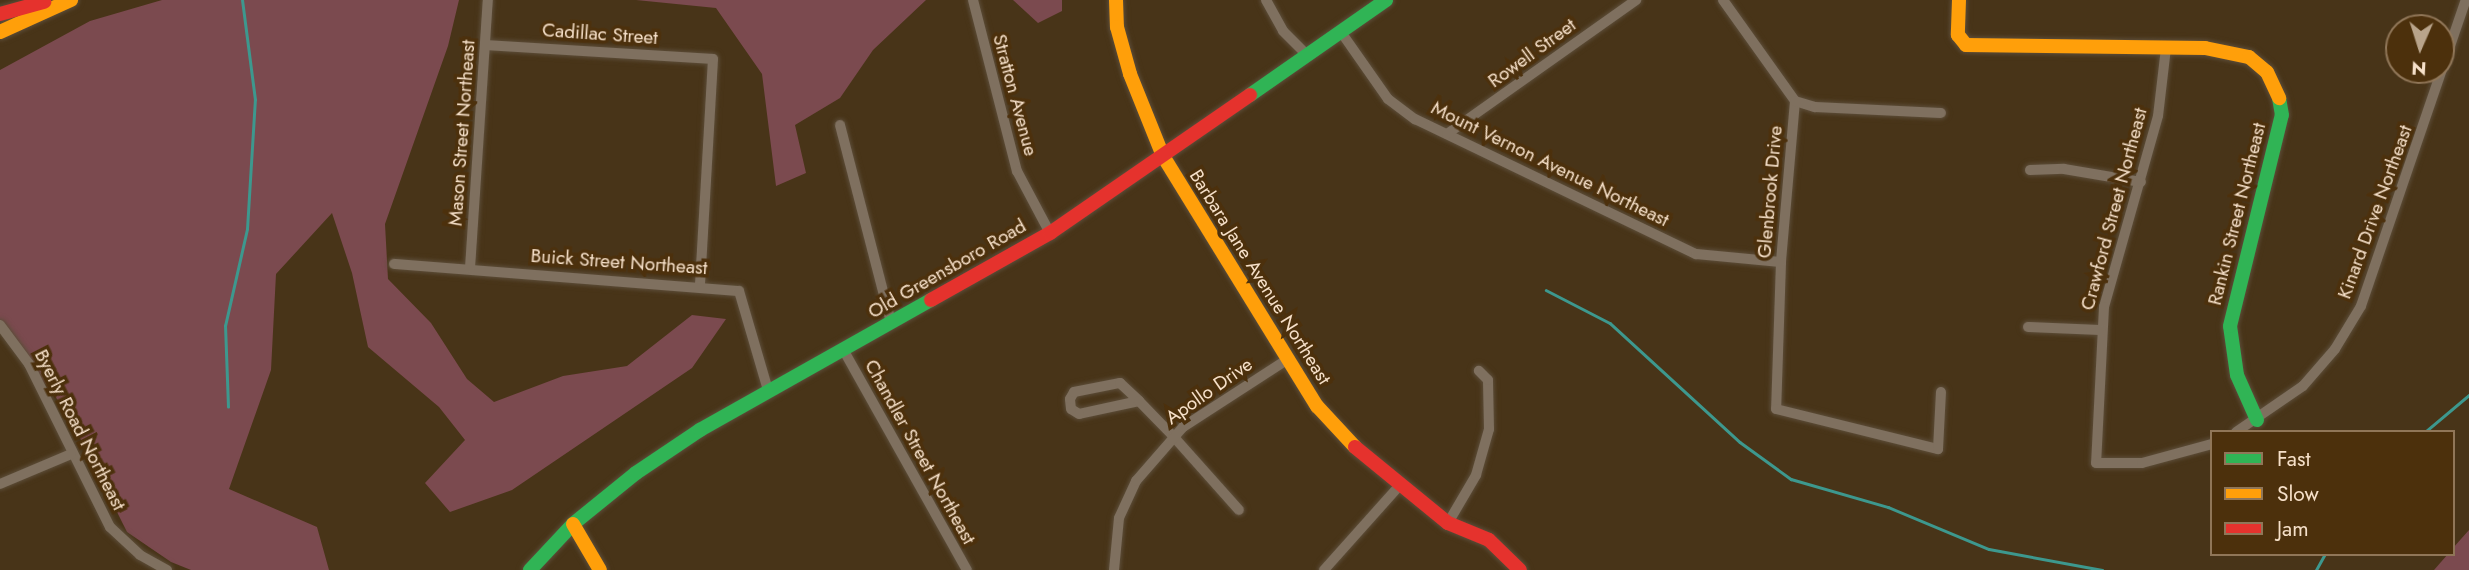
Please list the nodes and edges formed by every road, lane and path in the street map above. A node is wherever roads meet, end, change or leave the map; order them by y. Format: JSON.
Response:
{"nodes":[{"id":1,"x":52,"y":0,"type":"edge"},
{"id":2,"x":71,"y":0,"type":"edge"},
{"id":3,"x":488,"y":0,"type":"edge"},
{"id":4,"x":973,"y":0,"type":"edge"},
{"id":5,"x":1116,"y":0,"type":"edge"},
{"id":6,"x":1266,"y":0,"type":"edge"},
{"id":7,"x":1386,"y":0,"type":"edge"},
{"id":8,"x":1636,"y":0,"type":"edge"},
{"id":9,"x":1723,"y":0,"type":"edge"},
{"id":10,"x":1959,"y":0,"type":"edge"},
{"id":11,"x":2466,"y":0,"type":"edge"},
{"id":12,"x":0,"y":14,"type":"edge"},
{"id":13,"x":0,"y":32,"type":"edge"},
{"id":14,"x":1341,"y":32,"type":"junction"},
{"id":15,"x":486,"y":45,"type":"junction"},
{"id":16,"x":2166,"y":48,"type":"junction"},
{"id":17,"x":1307,"y":55,"type":"junction"},
{"id":18,"x":1795,"y":101,"type":"junction"},
{"id":19,"x":1941,"y":113,"type":"dead end"},
{"id":20,"x":840,"y":125,"type":"dead end"},
{"id":21,"x":1447,"y":134,"type":"junction"},
{"id":22,"x":1164,"y":156,"type":"junction"},
{"id":23,"x":2029,"y":170,"type":"dead end"},
{"id":24,"x":2141,"y":182,"type":"junction"},
{"id":25,"x":1050,"y":233,"type":"junction"},
{"id":26,"x":1782,"y":262,"type":"junction"},
{"id":27,"x":394,"y":264,"type":"dead end"},
{"id":28,"x":470,"y":268,"type":"junction"},
{"id":29,"x":700,"y":285,"type":"junction"},
{"id":30,"x":891,"y":322,"type":"junction"},
{"id":31,"x":0,"y":325,"type":"edge"},
{"id":32,"x":2028,"y":327,"type":"dead end"},
{"id":33,"x":2101,"y":330,"type":"junction"},
{"id":34,"x":844,"y":351,"type":"junction"},
{"id":35,"x":1286,"y":361,"type":"junction"},
{"id":36,"x":1479,"y":371,"type":"dead end"},
{"id":37,"x":768,"y":390,"type":"junction"},
{"id":38,"x":1941,"y":392,"type":"dead end"},
{"id":39,"x":1139,"y":401,"type":"junction"},
{"id":40,"x":2257,"y":420,"type":"junction"},
{"id":41,"x":2240,"y":430,"type":"edge"},
{"id":42,"x":1173,"y":436,"type":"junction"},
{"id":43,"x":2210,"y":445,"type":"edge"},
{"id":44,"x":71,"y":454,"type":"junction"},
{"id":45,"x":0,"y":484,"type":"edge"},
{"id":46,"x":1400,"y":485,"type":"junction"},
{"id":47,"x":1239,"y":510,"type":"dead end"},
{"id":48,"x":1448,"y":523,"type":"junction"},
{"id":49,"x":573,"y":524,"type":"junction"},
{"id":50,"x":167,"y":570,"type":"edge"},
{"id":51,"x":530,"y":570,"type":"edge"},
{"id":52,"x":600,"y":570,"type":"edge"},
{"id":53,"x":967,"y":570,"type":"edge"},
{"id":54,"x":1114,"y":570,"type":"edge"},
{"id":55,"x":1324,"y":570,"type":"edge"},
{"id":56,"x":1520,"y":570,"type":"edge"}],
"edges":[{"from":1,"to":12,"type":"main road"},
{"from":2,"to":13,"type":"main road"},
{"from":3,"to":15,"type":"street","name":"Mason Street Northeast"},
{"from":4,"to":25,"type":"street","name":"Stratton Avenue"},
{"from":5,"to":22,"type":"main road","name":"Barbara Jane Avenue Northeast"},
{"from":6,"to":17,"type":"street"},
{"from":7,"to":14,"type":"main road","name":"Old Greensboro Road"},
{"from":8,"to":21,"type":"street","name":"Rowell Street"},
{"from":9,"to":18,"type":"street","name":"Glenbrook Drive"},
{"from":10,"to":16,"type":"main road","name":"Rankin Street Northeast"},
{"from":11,"to":40,"type":"street","name":"Kinard Drive Northeast"},
{"from":14,"to":17,"type":"main road","name":"Old Greensboro Road"},
{"from":14,"to":21,"type":"street","name":"Mount Vernon Avenue Northeast"},
{"from":15,"to":28,"type":"street","name":"Mason Street Northeast"},
{"from":15,"to":29,"type":"street","name":"Cadillac Street"},
{"from":16,"to":24,"type":"street","name":"Crawford Street Northeast"},
{"from":16,"to":40,"type":"main road","name":"Rankin Street Northeast"},
{"from":17,"to":22,"type":"main road","name":"Old Greensboro Road"},
{"from":18,"to":19,"type":"street"},
{"from":18,"to":26,"type":"street","name":"Glenbrook Drive"},
{"from":20,"to":30,"type":"street"},
{"from":21,"to":26,"type":"street","name":"Mount Vernon Avenue Northeast"},
{"from":22,"to":25,"type":"main road","name":"Old Greensboro Road"},
{"from":22,"to":35,"type":"main road","name":"Barbara Jane Avenue Northeast"},
{"from":23,"to":24,"type":"street"},
{"from":24,"to":33,"type":"street","name":"Crawford Street Northeast"},
{"from":25,"to":30,"type":"main road","name":"Old Greensboro Road"},
{"from":26,"to":38,"type":"street","name":"Glenbrook Drive"},
{"from":27,"to":28,"type":"street","name":"Buick Street Northeast"},
{"from":28,"to":29,"type":"street","name":"Buick Street Northeast"},
{"from":29,"to":37,"type":"street","name":"Buick Street Northeast"},
{"from":30,"to":34,"type":"main road","name":"Old Greensboro Road"},
{"from":31,"to":44,"type":"street","name":"Byerly Road Northeast"},
{"from":32,"to":33,"type":"street"},
{"from":33,"to":43,"type":"street","name":"Crawford Street Northeast"},
{"from":34,"to":37,"type":"main road","name":"Old Greensboro Road"},
{"from":34,"to":53,"type":"street","name":"Chandler Street Northeast"},
{"from":35,"to":42,"type":"street","name":"Apollo Drive"},
{"from":35,"to":46,"type":"main road","name":"Barbara Jane Avenue Northeast"},
{"from":36,"to":48,"type":"street"},
{"from":37,"to":49,"type":"main road","name":"Old Greensboro Road"},
{"from":39,"to":39,"type":"street"},
{"from":39,"to":42,"type":"street"},
{"from":40,"to":41,"type":"street","name":"Kinard Drive Northeast"},
{"from":42,"to":47,"type":"street"},
{"from":42,"to":54,"type":"street","name":"Apollo Drive"},
{"from":44,"to":45,"type":"street"},
{"from":44,"to":50,"type":"street","name":"Byerly Road Northeast"},
{"from":46,"to":48,"type":"main road","name":"Barbara Jane Avenue Northeast"},
{"from":46,"to":55,"type":"street"},
{"from":48,"to":56,"type":"main road","name":"Barbara Jane Avenue Northeast"},
{"from":49,"to":51,"type":"main road","name":"Old Greensboro Road"},
{"from":49,"to":52,"type":"main road"}]}
